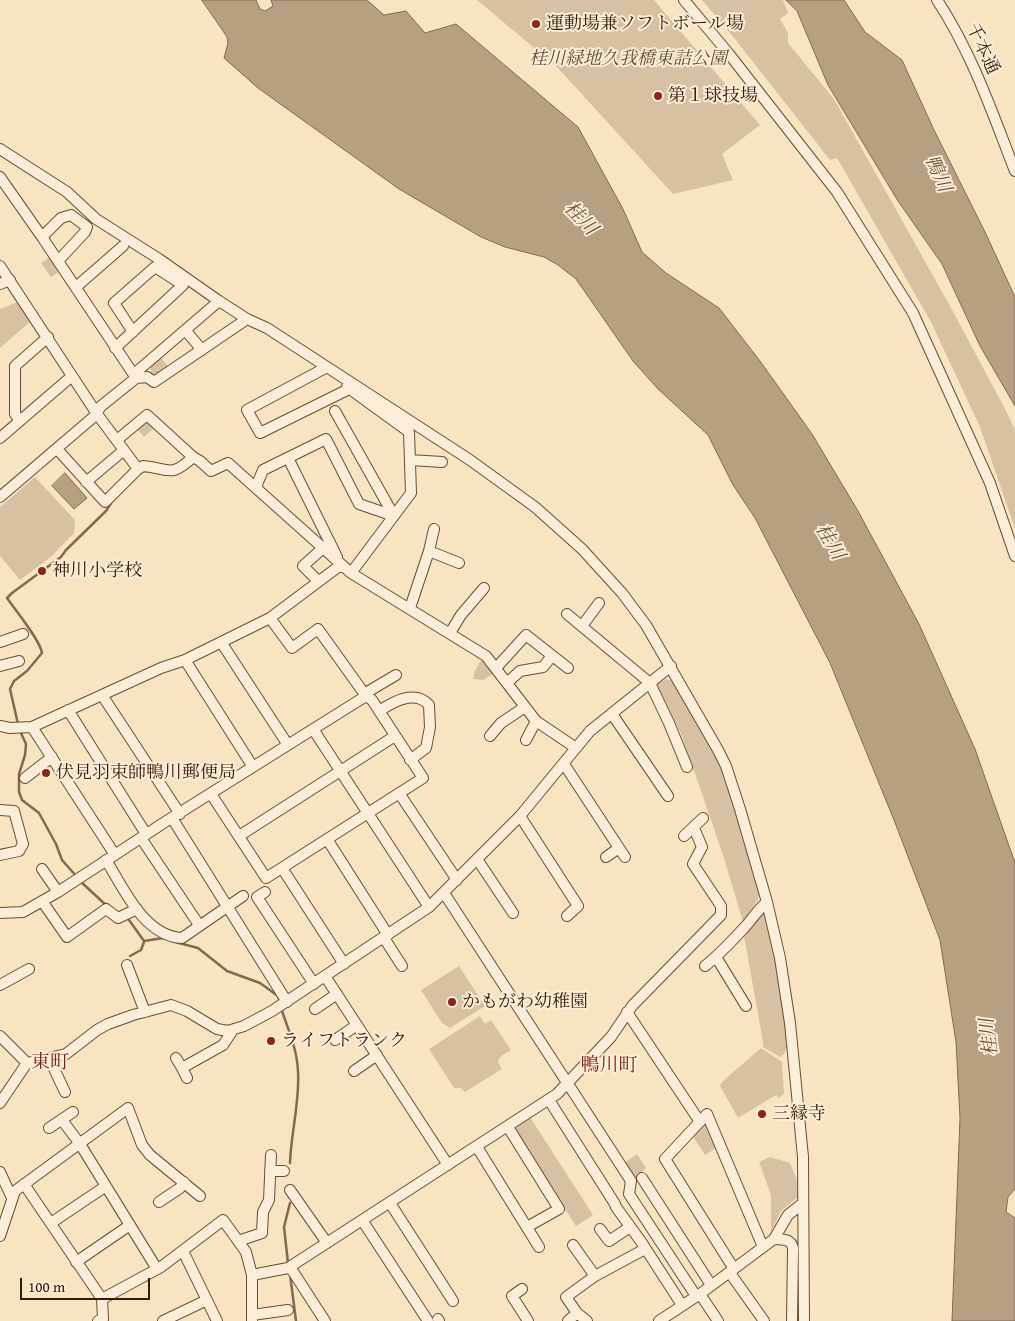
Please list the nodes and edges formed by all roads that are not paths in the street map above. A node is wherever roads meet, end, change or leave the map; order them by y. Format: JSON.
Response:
{"nodes":[{"id":1,"x":684,"y":0,"type":"edge"},
{"id":2,"x":937,"y":0,"type":"edge"},
{"id":3,"x":0,"y":150,"type":"edge"},
{"id":4,"x":1015,"y":171,"type":"edge"},
{"id":5,"x":0,"y":177,"type":"edge"},
{"id":6,"x":79,"y":203,"type":"junction"},
{"id":7,"x":71,"y":215,"type":"junction"},
{"id":8,"x":42,"y":237,"type":"junction"},
{"id":9,"x":123,"y":246,"type":"dead end"},
{"id":10,"x":58,"y":261,"type":"junction"},
{"id":11,"x":157,"y":263,"type":"junction"},
{"id":12,"x":0,"y":266,"type":"edge"},
{"id":13,"x":5,"y":282,"type":"edge"},
{"id":14,"x":76,"y":287,"type":"junction"},
{"id":15,"x":219,"y":301,"type":"junction"},
{"id":16,"x":248,"y":319,"type":"junction"},
{"id":17,"x":186,"y":331,"type":"junction"},
{"id":18,"x":133,"y":332,"type":"junction"},
{"id":19,"x":48,"y":337,"type":"junction"},
{"id":20,"x":115,"y":348,"type":"junction"},
{"id":21,"x":202,"y":350,"type":"junction"},
{"id":22,"x":327,"y":367,"type":"junction"},
{"id":23,"x":72,"y":376,"type":"junction"},
{"id":24,"x":135,"y":376,"type":"junction"},
{"id":25,"x":349,"y":389,"type":"junction"},
{"id":26,"x":335,"y":411,"type":"dead end"},
{"id":27,"x":97,"y":414,"type":"junction"},
{"id":28,"x":20,"y":421,"type":"junction"},
{"id":29,"x":0,"y":438,"type":"edge"},
{"id":30,"x":117,"y":440,"type":"junction"},
{"id":31,"x":57,"y":449,"type":"junction"},
{"id":32,"x":124,"y":450,"type":"junction"},
{"id":33,"x":193,"y":457,"type":"junction"},
{"id":34,"x":288,"y":458,"type":"junction"},
{"id":35,"x":410,"y":460,"type":"junction"},
{"id":36,"x":442,"y":462,"type":"dead end"},
{"id":37,"x":138,"y":469,"type":"junction"},
{"id":38,"x":86,"y":482,"type":"junction"},
{"id":39,"x":256,"y":487,"type":"junction"},
{"id":40,"x":0,"y":497,"type":"edge"},
{"id":41,"x":394,"y":516,"type":"junction"},
{"id":42,"x":434,"y":529,"type":"dead end"},
{"id":43,"x":322,"y":549,"type":"junction"},
{"id":44,"x":430,"y":550,"type":"junction"},
{"id":45,"x":1015,"y":556,"type":"edge"},
{"id":46,"x":458,"y":562,"type":"dead end"},
{"id":47,"x":345,"y":567,"type":"junction"},
{"id":48,"x":318,"y":581,"type":"junction"},
{"id":49,"x":484,"y":588,"type":"dead end"},
{"id":50,"x":599,"y":603,"type":"dead end"},
{"id":51,"x":410,"y":608,"type":"junction"},
{"id":52,"x":568,"y":614,"type":"dead end"},
{"id":53,"x":270,"y":618,"type":"junction"},
{"id":54,"x":582,"y":626,"type":"junction"},
{"id":55,"x":450,"y":633,"type":"junction"},
{"id":56,"x":23,"y":634,"type":"dead end"},
{"id":57,"x":0,"y":642,"type":"edge"},
{"id":58,"x":221,"y":642,"type":"junction"},
{"id":59,"x":552,"y":656,"type":"junction"},
{"id":60,"x":185,"y":660,"type":"junction"},
{"id":61,"x":19,"y":661,"type":"dead end"},
{"id":62,"x":0,"y":666,"type":"edge"},
{"id":63,"x":671,"y":666,"type":"junction"},
{"id":64,"x":496,"y":668,"type":"junction"},
{"id":65,"x":568,"y":668,"type":"dead end"},
{"id":66,"x":396,"y":675,"type":"dead end"},
{"id":67,"x":650,"y":683,"type":"junction"},
{"id":68,"x":508,"y":684,"type":"junction"},
{"id":69,"x":102,"y":695,"type":"junction"},
{"id":70,"x":366,"y":696,"type":"junction"},
{"id":71,"x":525,"y":707,"type":"junction"},
{"id":72,"x":68,"y":710,"type":"junction"},
{"id":73,"x":379,"y":710,"type":"junction"},
{"id":74,"x":612,"y":714,"type":"junction"},
{"id":75,"x":536,"y":721,"type":"junction"},
{"id":76,"x":0,"y":726,"type":"edge"},
{"id":77,"x":32,"y":726,"type":"junction"},
{"id":78,"x":312,"y":729,"type":"junction"},
{"id":79,"x":395,"y":736,"type":"junction"},
{"id":80,"x":490,"y":736,"type":"dead end"},
{"id":81,"x":526,"y":740,"type":"dead end"},
{"id":82,"x":288,"y":745,"type":"junction"},
{"id":83,"x":576,"y":748,"type":"junction"},
{"id":84,"x":52,"y":757,"type":"junction"},
{"id":85,"x":410,"y":760,"type":"junction"},
{"id":86,"x":564,"y":764,"type":"junction"},
{"id":87,"x":253,"y":767,"type":"junction"},
{"id":88,"x":688,"y":767,"type":"dead end"},
{"id":89,"x":340,"y":772,"type":"junction"},
{"id":90,"x":25,"y":778,"type":"dead end"},
{"id":91,"x":399,"y":793,"type":"junction"},
{"id":92,"x":211,"y":794,"type":"junction"},
{"id":93,"x":668,"y":796,"type":"dead end"},
{"id":94,"x":0,"y":810,"type":"edge"},
{"id":95,"x":368,"y":813,"type":"junction"},
{"id":96,"x":176,"y":816,"type":"junction"},
{"id":97,"x":520,"y":816,"type":"junction"},
{"id":98,"x":703,"y":818,"type":"dead end"},
{"id":99,"x":694,"y":828,"type":"junction"},
{"id":100,"x":144,"y":836,"type":"junction"},
{"id":101,"x":239,"y":836,"type":"junction"},
{"id":102,"x":684,"y":836,"type":"dead end"},
{"id":103,"x":327,"y":839,"type":"junction"},
{"id":104,"x":619,"y":848,"type":"junction"},
{"id":105,"x":0,"y":855,"type":"edge"},
{"id":106,"x":606,"y":857,"type":"dead end"},
{"id":107,"x":625,"y":857,"type":"dead end"},
{"id":108,"x":110,"y":858,"type":"junction"},
{"id":109,"x":477,"y":859,"type":"junction"},
{"id":110,"x":282,"y":868,"type":"junction"},
{"id":111,"x":42,"y":869,"type":"dead end"},
{"id":112,"x":456,"y":880,"type":"junction"},
{"id":113,"x":58,"y":892,"type":"junction"},
{"id":114,"x":444,"y":893,"type":"junction"},
{"id":115,"x":42,"y":901,"type":"junction"},
{"id":116,"x":767,"y":902,"type":"junction"},
{"id":117,"x":227,"y":907,"type":"junction"},
{"id":118,"x":428,"y":907,"type":"junction"},
{"id":119,"x":137,"y":909,"type":"junction"},
{"id":120,"x":513,"y":913,"type":"dead end"},
{"id":121,"x":0,"y":914,"type":"edge"},
{"id":122,"x":567,"y":916,"type":"dead end"},
{"id":123,"x":199,"y":925,"type":"junction"},
{"id":124,"x":386,"y":936,"type":"junction"},
{"id":125,"x":716,"y":957,"type":"junction"},
{"id":126,"x":344,"y":964,"type":"junction"},
{"id":127,"x":127,"y":965,"type":"dead end"},
{"id":128,"x":402,"y":966,"type":"dead end"},
{"id":129,"x":705,"y":966,"type":"dead end"},
{"id":130,"x":29,"y":969,"type":"dead end"},
{"id":131,"x":325,"y":976,"type":"junction"},
{"id":132,"x":314,"y":984,"type":"junction"},
{"id":133,"x":0,"y":985,"type":"edge"},
{"id":134,"x":336,"y":994,"type":"junction"},
{"id":135,"x":282,"y":1004,"type":"junction"},
{"id":136,"x":746,"y":1006,"type":"dead end"},
{"id":137,"x":315,"y":1009,"type":"dead end"},
{"id":138,"x":145,"y":1012,"type":"junction"},
{"id":139,"x":627,"y":1012,"type":"junction"},
{"id":140,"x":357,"y":1025,"type":"junction"},
{"id":141,"x":233,"y":1030,"type":"junction"},
{"id":142,"x":0,"y":1036,"type":"edge"},
{"id":143,"x":335,"y":1040,"type":"dead end"},
{"id":144,"x":376,"y":1055,"type":"junction"},
{"id":145,"x":49,"y":1058,"type":"junction"},
{"id":146,"x":176,"y":1058,"type":"dead end"},
{"id":147,"x":27,"y":1063,"type":"junction"},
{"id":148,"x":182,"y":1068,"type":"junction"},
{"id":149,"x":354,"y":1071,"type":"dead end"},
{"id":150,"x":187,"y":1078,"type":"dead end"},
{"id":151,"x":566,"y":1084,"type":"junction"},
{"id":152,"x":65,"y":1092,"type":"dead end"},
{"id":153,"x":549,"y":1100,"type":"junction"},
{"id":154,"x":0,"y":1103,"type":"edge"},
{"id":155,"x":74,"y":1112,"type":"dead end"},
{"id":156,"x":62,"y":1120,"type":"junction"},
{"id":157,"x":700,"y":1122,"type":"junction"},
{"id":158,"x":508,"y":1127,"type":"junction"},
{"id":159,"x":49,"y":1128,"type":"dead end"},
{"id":160,"x":80,"y":1144,"type":"junction"},
{"id":161,"x":477,"y":1147,"type":"junction"},
{"id":162,"x":271,"y":1155,"type":"dead end"},
{"id":163,"x":448,"y":1166,"type":"junction"},
{"id":164,"x":270,"y":1171,"type":"junction"},
{"id":165,"x":284,"y":1171,"type":"dead end"},
{"id":166,"x":0,"y":1172,"type":"edge"},
{"id":167,"x":642,"y":1178,"type":"dead end"},
{"id":168,"x":184,"y":1182,"type":"junction"},
{"id":169,"x":24,"y":1184,"type":"junction"},
{"id":170,"x":106,"y":1186,"type":"junction"},
{"id":171,"x":290,"y":1190,"type":"dead end"},
{"id":172,"x":200,"y":1196,"type":"dead end"},
{"id":173,"x":12,"y":1198,"type":"junction"},
{"id":174,"x":159,"y":1202,"type":"dead end"},
{"id":175,"x":390,"y":1203,"type":"junction"},
{"id":176,"x":803,"y":1203,"type":"junction"},
{"id":177,"x":362,"y":1220,"type":"junction"},
{"id":178,"x":51,"y":1223,"type":"junction"},
{"id":179,"x":130,"y":1224,"type":"junction"},
{"id":180,"x":630,"y":1227,"type":"junction"},
{"id":181,"x":527,"y":1228,"type":"junction"},
{"id":182,"x":600,"y":1229,"type":"dead end"},
{"id":183,"x":0,"y":1236,"type":"edge"},
{"id":184,"x":774,"y":1240,"type":"junction"},
{"id":185,"x":238,"y":1241,"type":"junction"},
{"id":186,"x":326,"y":1244,"type":"junction"},
{"id":187,"x":573,"y":1245,"type":"dead end"},
{"id":188,"x":539,"y":1247,"type":"dead end"},
{"id":189,"x":763,"y":1248,"type":"junction"},
{"id":190,"x":645,"y":1250,"type":"junction"},
{"id":191,"x":183,"y":1251,"type":"junction"},
{"id":192,"x":76,"y":1262,"type":"junction"},
{"id":193,"x":290,"y":1267,"type":"junction"},
{"id":194,"x":158,"y":1269,"type":"junction"},
{"id":195,"x":732,"y":1271,"type":"junction"},
{"id":196,"x":252,"y":1275,"type":"junction"},
{"id":197,"x":595,"y":1276,"type":"junction"},
{"id":198,"x":712,"y":1285,"type":"junction"},
{"id":199,"x":522,"y":1289,"type":"dead end"},
{"id":200,"x":698,"y":1295,"type":"junction"},
{"id":201,"x":102,"y":1299,"type":"junction"},
{"id":202,"x":207,"y":1300,"type":"junction"},
{"id":203,"x":453,"y":1301,"type":"dead end"},
{"id":204,"x":682,"y":1306,"type":"junction"},
{"id":205,"x":288,"y":1310,"type":"dead end"},
{"id":206,"x":578,"y":1313,"type":"junction"},
{"id":207,"x":252,"y":1318,"type":"edge"},
{"id":208,"x":666,"y":1319,"type":"edge"},
{"id":209,"x":102,"y":1320,"type":"edge"},
{"id":210,"x":435,"y":1320,"type":"edge"},
{"id":211,"x":162,"y":1321,"type":"edge"},
{"id":212,"x":217,"y":1321,"type":"edge"},
{"id":213,"x":325,"y":1321,"type":"edge"},
{"id":214,"x":528,"y":1321,"type":"edge"},
{"id":215,"x":568,"y":1321,"type":"edge"},
{"id":216,"x":587,"y":1321,"type":"edge"},
{"id":217,"x":718,"y":1321,"type":"edge"},
{"id":218,"x":764,"y":1321,"type":"edge"},
{"id":219,"x":792,"y":1321,"type":"edge"},
{"id":220,"x":804,"y":1321,"type":"edge"}],
"edges":[{"from":1,"to":45,"type":"street"},
{"from":2,"to":4,"type":"street","name":"千本通"},
{"from":3,"to":6,"type":"street"},
{"from":5,"to":8,"type":"street"},
{"from":6,"to":7,"type":"street"},
{"from":6,"to":11,"type":"street"},
{"from":7,"to":8,"type":"street"},
{"from":7,"to":10,"type":"street"},
{"from":8,"to":10,"type":"street"},
{"from":9,"to":14,"type":"street"},
{"from":10,"to":14,"type":"street"},
{"from":11,"to":15,"type":"street"},
{"from":11,"to":18,"type":"street"},
{"from":11,"to":18,"type":"street"},
{"from":12,"to":13,"type":"street"},
{"from":13,"to":19,"type":"street"},
{"from":14,"to":20,"type":"street"},
{"from":15,"to":16,"type":"street"},
{"from":15,"to":17,"type":"street"},
{"from":16,"to":21,"type":"street"},
{"from":16,"to":22,"type":"street"},
{"from":17,"to":21,"type":"street"},
{"from":17,"to":24,"type":"street"},
{"from":18,"to":20,"type":"street"},
{"from":19,"to":23,"type":"street"},
{"from":19,"to":28,"type":"street"},
{"from":20,"to":24,"type":"street"},
{"from":21,"to":24,"type":"street"},
{"from":22,"to":25,"type":"street"},
{"from":22,"to":25,"type":"street"},
{"from":22,"to":63,"type":"street"},
{"from":23,"to":27,"type":"street"},
{"from":23,"to":28,"type":"street"},
{"from":24,"to":27,"type":"street"},
{"from":25,"to":35,"type":"street"},
{"from":26,"to":41,"type":"street"},
{"from":27,"to":30,"type":"street"},
{"from":27,"to":31,"type":"street"},
{"from":28,"to":29,"type":"street"},
{"from":30,"to":32,"type":"street"},
{"from":30,"to":33,"type":"street"},
{"from":31,"to":38,"type":"street"},
{"from":31,"to":40,"type":"street"},
{"from":32,"to":37,"type":"street"},
{"from":32,"to":38,"type":"street"},
{"from":33,"to":37,"type":"street"},
{"from":33,"to":39,"type":"street"},
{"from":34,"to":39,"type":"street"},
{"from":34,"to":41,"type":"street"},
{"from":34,"to":47,"type":"street"},
{"from":35,"to":36,"type":"street"},
{"from":35,"to":41,"type":"street"},
{"from":37,"to":38,"type":"street"},
{"from":39,"to":43,"type":"street"},
{"from":41,"to":47,"type":"street"},
{"from":42,"to":44,"type":"street"},
{"from":43,"to":47,"type":"street"},
{"from":43,"to":48,"type":"street"},
{"from":44,"to":46,"type":"street"},
{"from":44,"to":51,"type":"street"},
{"from":47,"to":48,"type":"street"},
{"from":47,"to":51,"type":"street"},
{"from":48,"to":53,"type":"street"},
{"from":49,"to":55,"type":"street"},
{"from":50,"to":54,"type":"street"},
{"from":51,"to":55,"type":"street"},
{"from":52,"to":54,"type":"street"},
{"from":53,"to":58,"type":"street"},
{"from":53,"to":70,"type":"street"},
{"from":54,"to":67,"type":"street"},
{"from":55,"to":64,"type":"street"},
{"from":56,"to":57,"type":"street"},
{"from":58,"to":60,"type":"street"},
{"from":58,"to":82,"type":"street"},
{"from":59,"to":64,"type":"street"},
{"from":59,"to":65,"type":"street"},
{"from":59,"to":68,"type":"street"},
{"from":60,"to":69,"type":"street"},
{"from":60,"to":87,"type":"street"},
{"from":61,"to":62,"type":"street"},
{"from":63,"to":67,"type":"street"},
{"from":63,"to":116,"type":"street"},
{"from":64,"to":68,"type":"street"},
{"from":66,"to":70,"type":"street"},
{"from":67,"to":74,"type":"street"},
{"from":67,"to":88,"type":"street"},
{"from":68,"to":71,"type":"street"},
{"from":69,"to":72,"type":"street"},
{"from":69,"to":96,"type":"street"},
{"from":70,"to":73,"type":"street"},
{"from":70,"to":78,"type":"street"},
{"from":71,"to":75,"type":"street"},
{"from":71,"to":80,"type":"street"},
{"from":72,"to":77,"type":"street"},
{"from":72,"to":100,"type":"street"},
{"from":73,"to":79,"type":"street"},
{"from":73,"to":85,"type":"street"},
{"from":74,"to":83,"type":"street"},
{"from":74,"to":93,"type":"street"},
{"from":75,"to":81,"type":"street"},
{"from":75,"to":83,"type":"street"},
{"from":76,"to":77,"type":"street"},
{"from":77,"to":84,"type":"street"},
{"from":78,"to":82,"type":"street"},
{"from":78,"to":89,"type":"street"},
{"from":79,"to":85,"type":"street"},
{"from":79,"to":89,"type":"street"},
{"from":82,"to":87,"type":"street"},
{"from":83,"to":86,"type":"street"},
{"from":84,"to":90,"type":"street"},
{"from":84,"to":108,"type":"street"},
{"from":85,"to":91,"type":"street"},
{"from":86,"to":97,"type":"street"},
{"from":86,"to":104,"type":"street"},
{"from":87,"to":92,"type":"street"},
{"from":89,"to":95,"type":"street"},
{"from":89,"to":101,"type":"street"},
{"from":91,"to":95,"type":"street"},
{"from":91,"to":112,"type":"street"},
{"from":92,"to":96,"type":"street"},
{"from":92,"to":101,"type":"street"},
{"from":94,"to":105,"type":"street"},
{"from":95,"to":103,"type":"street"},
{"from":95,"to":118,"type":"street"},
{"from":96,"to":100,"type":"street"},
{"from":96,"to":117,"type":"street"},
{"from":97,"to":109,"type":"street"},
{"from":97,"to":122,"type":"street"},
{"from":98,"to":99,"type":"street"},
{"from":99,"to":102,"type":"street"},
{"from":99,"to":139,"type":"street"},
{"from":100,"to":108,"type":"street"},
{"from":100,"to":123,"type":"street"},
{"from":101,"to":110,"type":"street"},
{"from":103,"to":110,"type":"street"},
{"from":103,"to":124,"type":"street"},
{"from":104,"to":106,"type":"street"},
{"from":104,"to":107,"type":"street"},
{"from":108,"to":113,"type":"street"},
{"from":108,"to":119,"type":"street"},
{"from":109,"to":112,"type":"street"},
{"from":109,"to":120,"type":"street"},
{"from":110,"to":126,"type":"street"},
{"from":111,"to":113,"type":"street"},
{"from":112,"to":114,"type":"street"},
{"from":113,"to":115,"type":"street"},
{"from":114,"to":118,"type":"street"},
{"from":114,"to":151,"type":"street"},
{"from":115,"to":119,"type":"street"},
{"from":115,"to":121,"type":"street"},
{"from":116,"to":125,"type":"street"},
{"from":116,"to":176,"type":"street"},
{"from":117,"to":123,"type":"street"},
{"from":117,"to":132,"type":"street"},
{"from":117,"to":135,"type":"street"},
{"from":118,"to":124,"type":"street"},
{"from":119,"to":123,"type":"street"},
{"from":124,"to":126,"type":"street"},
{"from":124,"to":128,"type":"street"},
{"from":125,"to":129,"type":"street"},
{"from":125,"to":136,"type":"street"},
{"from":126,"to":131,"type":"street"},
{"from":127,"to":138,"type":"street"},
{"from":130,"to":133,"type":"street"},
{"from":131,"to":132,"type":"street"},
{"from":131,"to":134,"type":"street"},
{"from":132,"to":135,"type":"street"},
{"from":134,"to":137,"type":"street"},
{"from":134,"to":140,"type":"street"},
{"from":135,"to":141,"type":"street"},
{"from":138,"to":141,"type":"street"},
{"from":138,"to":145,"type":"street"},
{"from":139,"to":151,"type":"street"},
{"from":139,"to":157,"type":"street"},
{"from":140,"to":143,"type":"street"},
{"from":140,"to":144,"type":"street"},
{"from":141,"to":148,"type":"street"},
{"from":142,"to":147,"type":"street"},
{"from":144,"to":149,"type":"street"},
{"from":144,"to":163,"type":"street"},
{"from":145,"to":147,"type":"street"},
{"from":145,"to":152,"type":"street"},
{"from":146,"to":148,"type":"street"},
{"from":147,"to":154,"type":"street"},
{"from":148,"to":150,"type":"street"},
{"from":151,"to":153,"type":"street"},
{"from":151,"to":200,"type":"street"},
{"from":153,"to":158,"type":"street"},
{"from":153,"to":180,"type":"street"},
{"from":155,"to":156,"type":"street"},
{"from":156,"to":159,"type":"street"},
{"from":156,"to":160,"type":"street"},
{"from":157,"to":189,"type":"street"},
{"from":157,"to":195,"type":"street"},
{"from":158,"to":161,"type":"street"},
{"from":158,"to":181,"type":"street"},
{"from":160,"to":168,"type":"street"},
{"from":160,"to":169,"type":"street"},
{"from":160,"to":170,"type":"street"},
{"from":161,"to":163,"type":"street"},
{"from":161,"to":181,"type":"street"},
{"from":162,"to":164,"type":"street"},
{"from":163,"to":175,"type":"street"},
{"from":164,"to":165,"type":"street"},
{"from":164,"to":185,"type":"street"},
{"from":166,"to":173,"type":"street"},
{"from":167,"to":198,"type":"street"},
{"from":168,"to":172,"type":"street"},
{"from":168,"to":174,"type":"street"},
{"from":169,"to":173,"type":"street"},
{"from":169,"to":178,"type":"street"},
{"from":170,"to":178,"type":"street"},
{"from":170,"to":179,"type":"street"},
{"from":171,"to":186,"type":"street"},
{"from":173,"to":183,"type":"street"},
{"from":175,"to":177,"type":"street"},
{"from":175,"to":203,"type":"street"},
{"from":176,"to":184,"type":"street"},
{"from":176,"to":220,"type":"street"},
{"from":177,"to":186,"type":"street"},
{"from":177,"to":210,"type":"street"},
{"from":178,"to":192,"type":"street"},
{"from":179,"to":192,"type":"street"},
{"from":179,"to":194,"type":"street"},
{"from":180,"to":182,"type":"street"},
{"from":180,"to":190,"type":"street"},
{"from":181,"to":188,"type":"street"},
{"from":184,"to":189,"type":"street"},
{"from":184,"to":219,"type":"street"},
{"from":185,"to":191,"type":"street"},
{"from":185,"to":196,"type":"street"},
{"from":186,"to":193,"type":"street"},
{"from":187,"to":197,"type":"street"},
{"from":189,"to":195,"type":"street"},
{"from":190,"to":197,"type":"street"},
{"from":190,"to":204,"type":"street"},
{"from":191,"to":194,"type":"street"},
{"from":191,"to":202,"type":"street"},
{"from":192,"to":201,"type":"street"},
{"from":193,"to":196,"type":"street"},
{"from":193,"to":213,"type":"street"},
{"from":194,"to":201,"type":"street"},
{"from":195,"to":198,"type":"street"},
{"from":195,"to":218,"type":"street"},
{"from":196,"to":207,"type":"street"},
{"from":197,"to":206,"type":"street"},
{"from":198,"to":200,"type":"street"},
{"from":199,"to":214,"type":"street"},
{"from":200,"to":204,"type":"street"},
{"from":200,"to":217,"type":"street"},
{"from":201,"to":209,"type":"street"},
{"from":202,"to":211,"type":"street"},
{"from":202,"to":212,"type":"street"},
{"from":204,"to":208,"type":"street"},
{"from":205,"to":207,"type":"street"},
{"from":206,"to":215,"type":"street"},
{"from":206,"to":216,"type":"street"}]}
